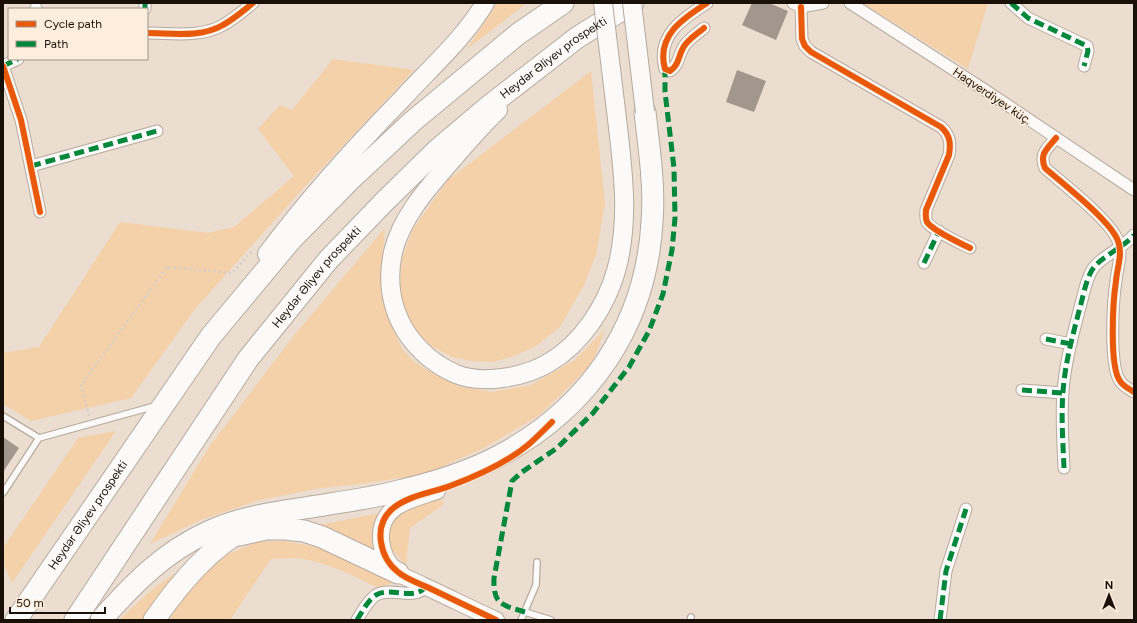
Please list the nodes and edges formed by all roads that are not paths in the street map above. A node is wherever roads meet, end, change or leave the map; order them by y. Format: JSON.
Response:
{"nodes":[{"id":1,"x":253,"y":3,"type":"edge"},
{"id":2,"x":485,"y":3,"type":"edge"},
{"id":3,"x":562,"y":3,"type":"edge"},
{"id":4,"x":603,"y":3,"type":"edge"},
{"id":5,"x":632,"y":3,"type":"edge"},
{"id":6,"x":707,"y":3,"type":"edge"},
{"id":7,"x":823,"y":3,"type":"edge"},
{"id":8,"x":850,"y":3,"type":"edge"},
{"id":9,"x":1011,"y":3,"type":"edge"},
{"id":10,"x":797,"y":5,"type":"edge"},
{"id":11,"x":704,"y":28,"type":"dead end"},
{"id":12,"x":148,"y":33,"type":"edge"},
{"id":13,"x":16,"y":60,"type":"edge"},
{"id":14,"x":3,"y":66,"type":"edge"},
{"id":15,"x":542,"y":66,"type":"junction"},
{"id":16,"x":1084,"y":66,"type":"dead end"},
{"id":17,"x":646,"y":112,"type":"joint"},
{"id":18,"x":157,"y":131,"type":"dead end"},
{"id":19,"x":1056,"y":138,"type":"junction"},
{"id":20,"x":31,"y":166,"type":"junction"},
{"id":21,"x":1134,"y":190,"type":"edge"},
{"id":22,"x":40,"y":212,"type":"dead end"},
{"id":23,"x":939,"y":231,"type":"junction"},
{"id":24,"x":1134,"y":235,"type":"edge"},
{"id":25,"x":970,"y":248,"type":"dead end"},
{"id":26,"x":1120,"y":248,"type":"junction"},
{"id":27,"x":924,"y":263,"type":"dead end"},
{"id":28,"x":211,"y":336,"type":"junction"},
{"id":29,"x":1046,"y":339,"type":"dead end"},
{"id":30,"x":1071,"y":344,"type":"junction"},
{"id":31,"x":1022,"y":390,"type":"dead end"},
{"id":32,"x":1134,"y":392,"type":"edge"},
{"id":33,"x":1063,"y":393,"type":"junction"},
{"id":34,"x":165,"y":403,"type":"junction"},
{"id":35,"x":3,"y":416,"type":"edge"},
{"id":36,"x":552,"y":422,"type":"junction"},
{"id":37,"x":39,"y":438,"type":"junction"},
{"id":38,"x":1064,"y":468,"type":"dead end"},
{"id":39,"x":3,"y":493,"type":"edge"},
{"id":40,"x":966,"y":509,"type":"dead end"},
{"id":41,"x":283,"y":511,"type":"junction"},
{"id":42,"x":230,"y":538,"type":"junction"},
{"id":43,"x":538,"y":562,"type":"dead end"},
{"id":44,"x":398,"y":573,"type":"junction"},
{"id":45,"x":426,"y":586,"type":"junction"},
{"id":46,"x":525,"y":612,"type":"junction"},
{"id":47,"x":477,"y":616,"type":"edge"},
{"id":48,"x":16,"y":620,"type":"edge"},
{"id":49,"x":75,"y":620,"type":"edge"},
{"id":50,"x":101,"y":620,"type":"edge"},
{"id":51,"x":154,"y":620,"type":"edge"},
{"id":52,"x":357,"y":620,"type":"edge"},
{"id":53,"x":496,"y":620,"type":"edge"},
{"id":54,"x":521,"y":620,"type":"edge"},
{"id":55,"x":552,"y":620,"type":"edge"},
{"id":56,"x":940,"y":620,"type":"edge"}],
"edges":[{"from":1,"to":12,"type":"street"},
{"from":2,"to":28,"type":"main road"},
{"from":3,"to":28,"type":"highway","name":"Heydər Əliyev prospekti"},
{"from":4,"to":15,"type":"main road","bridge":true},
{"from":5,"to":15,"type":"highway","name":"Heydər Əliyev prospekti"},
{"from":5,"to":17,"type":"main road","bridge":true},
{"from":6,"to":11,"type":"street"},
{"from":7,"to":10,"type":"street"},
{"from":8,"to":19,"type":"street","name":"Haqverdiyev küç."},
{"from":9,"to":16,"type":"street"},
{"from":10,"to":23,"type":"street"},
{"from":13,"to":14,"type":"street"},
{"from":14,"to":20,"type":"street"},
{"from":15,"to":49,"type":"highway","name":"Heydər Əliyev prospekti"},
{"from":17,"to":36,"type":"highway"},
{"from":18,"to":20,"type":"street"},
{"from":19,"to":21,"type":"street","name":"Haqverdiyev küç."},
{"from":19,"to":26,"type":"street"},
{"from":20,"to":22,"type":"street"},
{"from":23,"to":25,"type":"street"},
{"from":23,"to":27,"type":"street"},
{"from":24,"to":26,"type":"street"},
{"from":26,"to":30,"type":"street"},
{"from":26,"to":32,"type":"street"},
{"from":28,"to":34,"type":"highway","name":"Heydər Əliyev prospekti"},
{"from":29,"to":30,"type":"street"},
{"from":30,"to":33,"type":"street"},
{"from":31,"to":33,"type":"street"},
{"from":33,"to":38,"type":"street"},
{"from":34,"to":37,"type":"lane"},
{"from":34,"to":48,"type":"highway","name":"Heydər Əliyev prospekti"},
{"from":35,"to":37,"type":"lane"},
{"from":36,"to":41,"type":"highway"},
{"from":36,"to":44,"type":"street"},
{"from":37,"to":39,"type":"lane"},
{"from":40,"to":56,"type":"street"},
{"from":41,"to":42,"type":"highway"},
{"from":41,"to":50,"type":"highway"},
{"from":42,"to":44,"type":"highway"},
{"from":42,"to":51,"type":"highway"},
{"from":43,"to":46,"type":"lane"},
{"from":44,"to":45,"type":"street"},
{"from":45,"to":47,"type":"street"},
{"from":45,"to":52,"type":"street"},
{"from":46,"to":54,"type":"lane"},
{"from":46,"to":55,"type":"lane"},
{"from":47,"to":53,"type":"street"}]}
